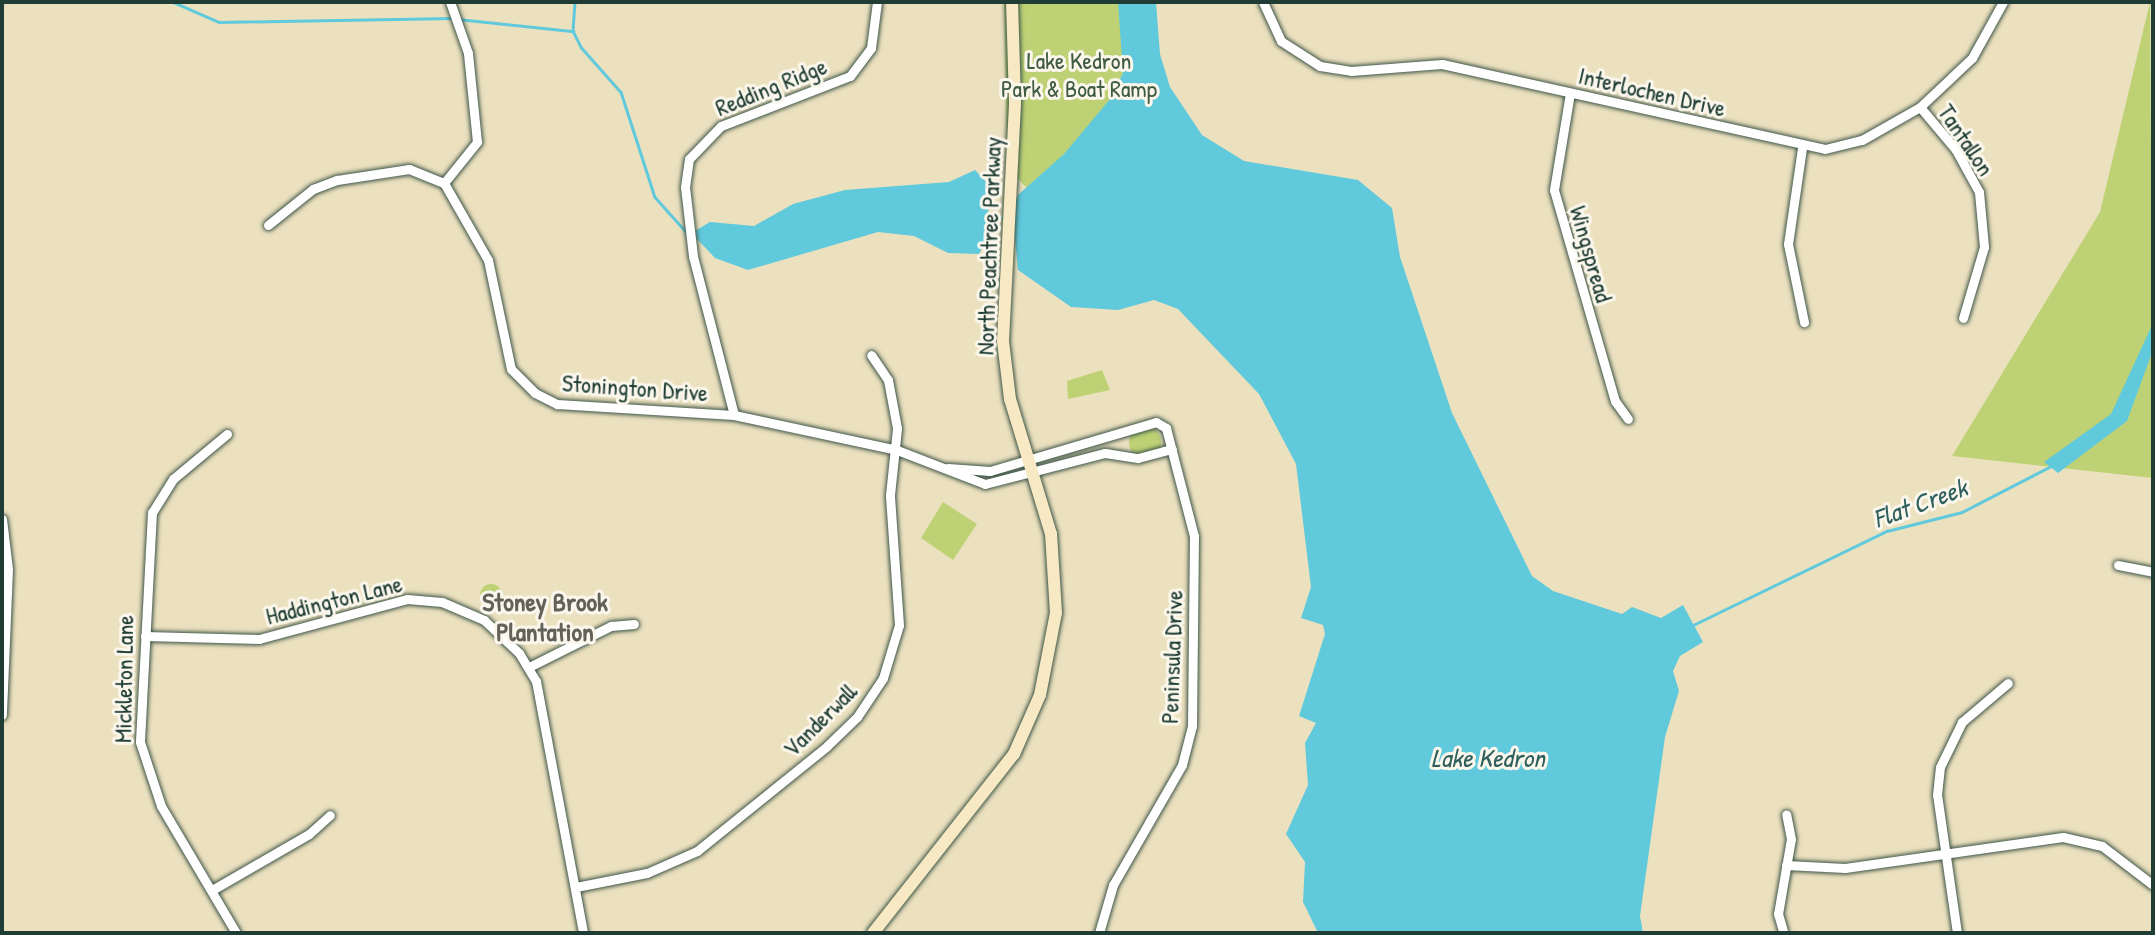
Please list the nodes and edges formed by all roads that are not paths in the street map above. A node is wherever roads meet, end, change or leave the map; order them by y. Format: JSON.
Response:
{"nodes":[{"id":1,"x":450,"y":2,"type":"edge"},
{"id":2,"x":877,"y":2,"type":"edge"},
{"id":3,"x":1012,"y":2,"type":"edge"},
{"id":4,"x":1263,"y":2,"type":"edge"},
{"id":5,"x":2003,"y":2,"type":"edge"},
{"id":6,"x":1570,"y":93,"type":"junction"},
{"id":7,"x":1920,"y":107,"type":"junction"},
{"id":8,"x":1802,"y":148,"type":"junction"},
{"id":9,"x":444,"y":183,"type":"junction"},
{"id":10,"x":268,"y":225,"type":"dead end"},
{"id":11,"x":1963,"y":317,"type":"dead end"},
{"id":12,"x":1804,"y":323,"type":"dead end"},
{"id":13,"x":871,"y":355,"type":"dead end"},
{"id":14,"x":734,"y":415,"type":"junction"},
{"id":15,"x":1628,"y":419,"type":"dead end"},
{"id":16,"x":227,"y":434,"type":"dead end"},
{"id":17,"x":1110,"y":436,"type":"junction"},
{"id":18,"x":1172,"y":449,"type":"junction"},
{"id":19,"x":897,"y":450,"type":"junction"},
{"id":20,"x":1114,"y":452,"type":"junction"},
{"id":21,"x":1029,"y":460,"type":"junction"},
{"id":22,"x":946,"y":468,"type":"junction"},
{"id":23,"x":1034,"y":475,"type":"junction"},
{"id":24,"x":2,"y":519,"type":"edge"},
{"id":25,"x":2118,"y":565,"type":"dead end"},
{"id":26,"x":2153,"y":572,"type":"edge"},
{"id":27,"x":634,"y":624,"type":"dead end"},
{"id":28,"x":145,"y":636,"type":"junction"},
{"id":29,"x":529,"y":667,"type":"junction"},
{"id":30,"x":2008,"y":683,"type":"dead end"},
{"id":31,"x":2,"y":715,"type":"edge"},
{"id":32,"x":1786,"y":814,"type":"dead end"},
{"id":33,"x":330,"y":815,"type":"dead end"},
{"id":34,"x":1945,"y":853,"type":"junction"},
{"id":35,"x":1786,"y":865,"type":"junction"},
{"id":36,"x":2153,"y":885,"type":"edge"},
{"id":37,"x":576,"y":887,"type":"junction"},
{"id":38,"x":212,"y":890,"type":"junction"},
{"id":39,"x":1783,"y":931,"type":"dead end"},
{"id":40,"x":236,"y":933,"type":"edge"},
{"id":41,"x":583,"y":933,"type":"edge"},
{"id":42,"x":873,"y":933,"type":"edge"},
{"id":43,"x":1099,"y":933,"type":"edge"},
{"id":44,"x":1957,"y":933,"type":"edge"}],
"edges":[{"from":1,"to":9,"type":"street"},
{"from":2,"to":14,"type":"street","name":"Redding Ridge"},
{"from":3,"to":21,"type":"street","name":"North Peachtree Parkway"},
{"from":4,"to":6,"type":"street","name":"Interlochen Drive"},
{"from":5,"to":7,"type":"street","name":"Interlochen Drive"},
{"from":6,"to":8,"type":"street","name":"Interlochen Drive"},
{"from":6,"to":15,"type":"street","name":"Wingspread"},
{"from":7,"to":8,"type":"street","name":"Interlochen Drive"},
{"from":7,"to":11,"type":"street","name":"Tantallon"},
{"from":8,"to":12,"type":"street"},
{"from":9,"to":10,"type":"street"},
{"from":9,"to":14,"type":"street","name":"Stonington Drive"},
{"from":13,"to":19,"type":"street","name":"Vanderwall"},
{"from":14,"to":19,"type":"street","name":"Stonington Drive"},
{"from":16,"to":28,"type":"street","name":"Mickleton Lane"},
{"from":17,"to":18,"type":"street","name":"Peninsula Drive"},
{"from":17,"to":20,"type":"street"},
{"from":17,"to":21,"type":"street","name":"Peninsula Drive"},
{"from":18,"to":20,"type":"street"},
{"from":18,"to":43,"type":"street","name":"Peninsula Drive"},
{"from":19,"to":22,"type":"street","name":"Stonington Drive"},
{"from":19,"to":37,"type":"street","name":"Vanderwall"},
{"from":20,"to":23,"type":"street"},
{"from":21,"to":22,"type":"street","name":"Stonington Drive"},
{"from":21,"to":23,"type":"street","name":"North Peachtree Parkway"},
{"from":22,"to":23,"type":"street","name":"Stonington Drive"},
{"from":23,"to":42,"type":"street","name":"North Peachtree Parkway"},
{"from":24,"to":31,"type":"street"},
{"from":25,"to":26,"type":"street"},
{"from":27,"to":29,"type":"street"},
{"from":28,"to":29,"type":"street","name":"Haddington Lane"},
{"from":28,"to":38,"type":"street","name":"Mickleton Lane"},
{"from":29,"to":37,"type":"street"},
{"from":30,"to":34,"type":"street"},
{"from":32,"to":35,"type":"street"},
{"from":33,"to":38,"type":"street"},
{"from":34,"to":35,"type":"street"},
{"from":34,"to":36,"type":"street"},
{"from":34,"to":44,"type":"street"},
{"from":35,"to":39,"type":"street"},
{"from":37,"to":41,"type":"street"},
{"from":38,"to":40,"type":"street","name":"Mickleton Lane"}]}
